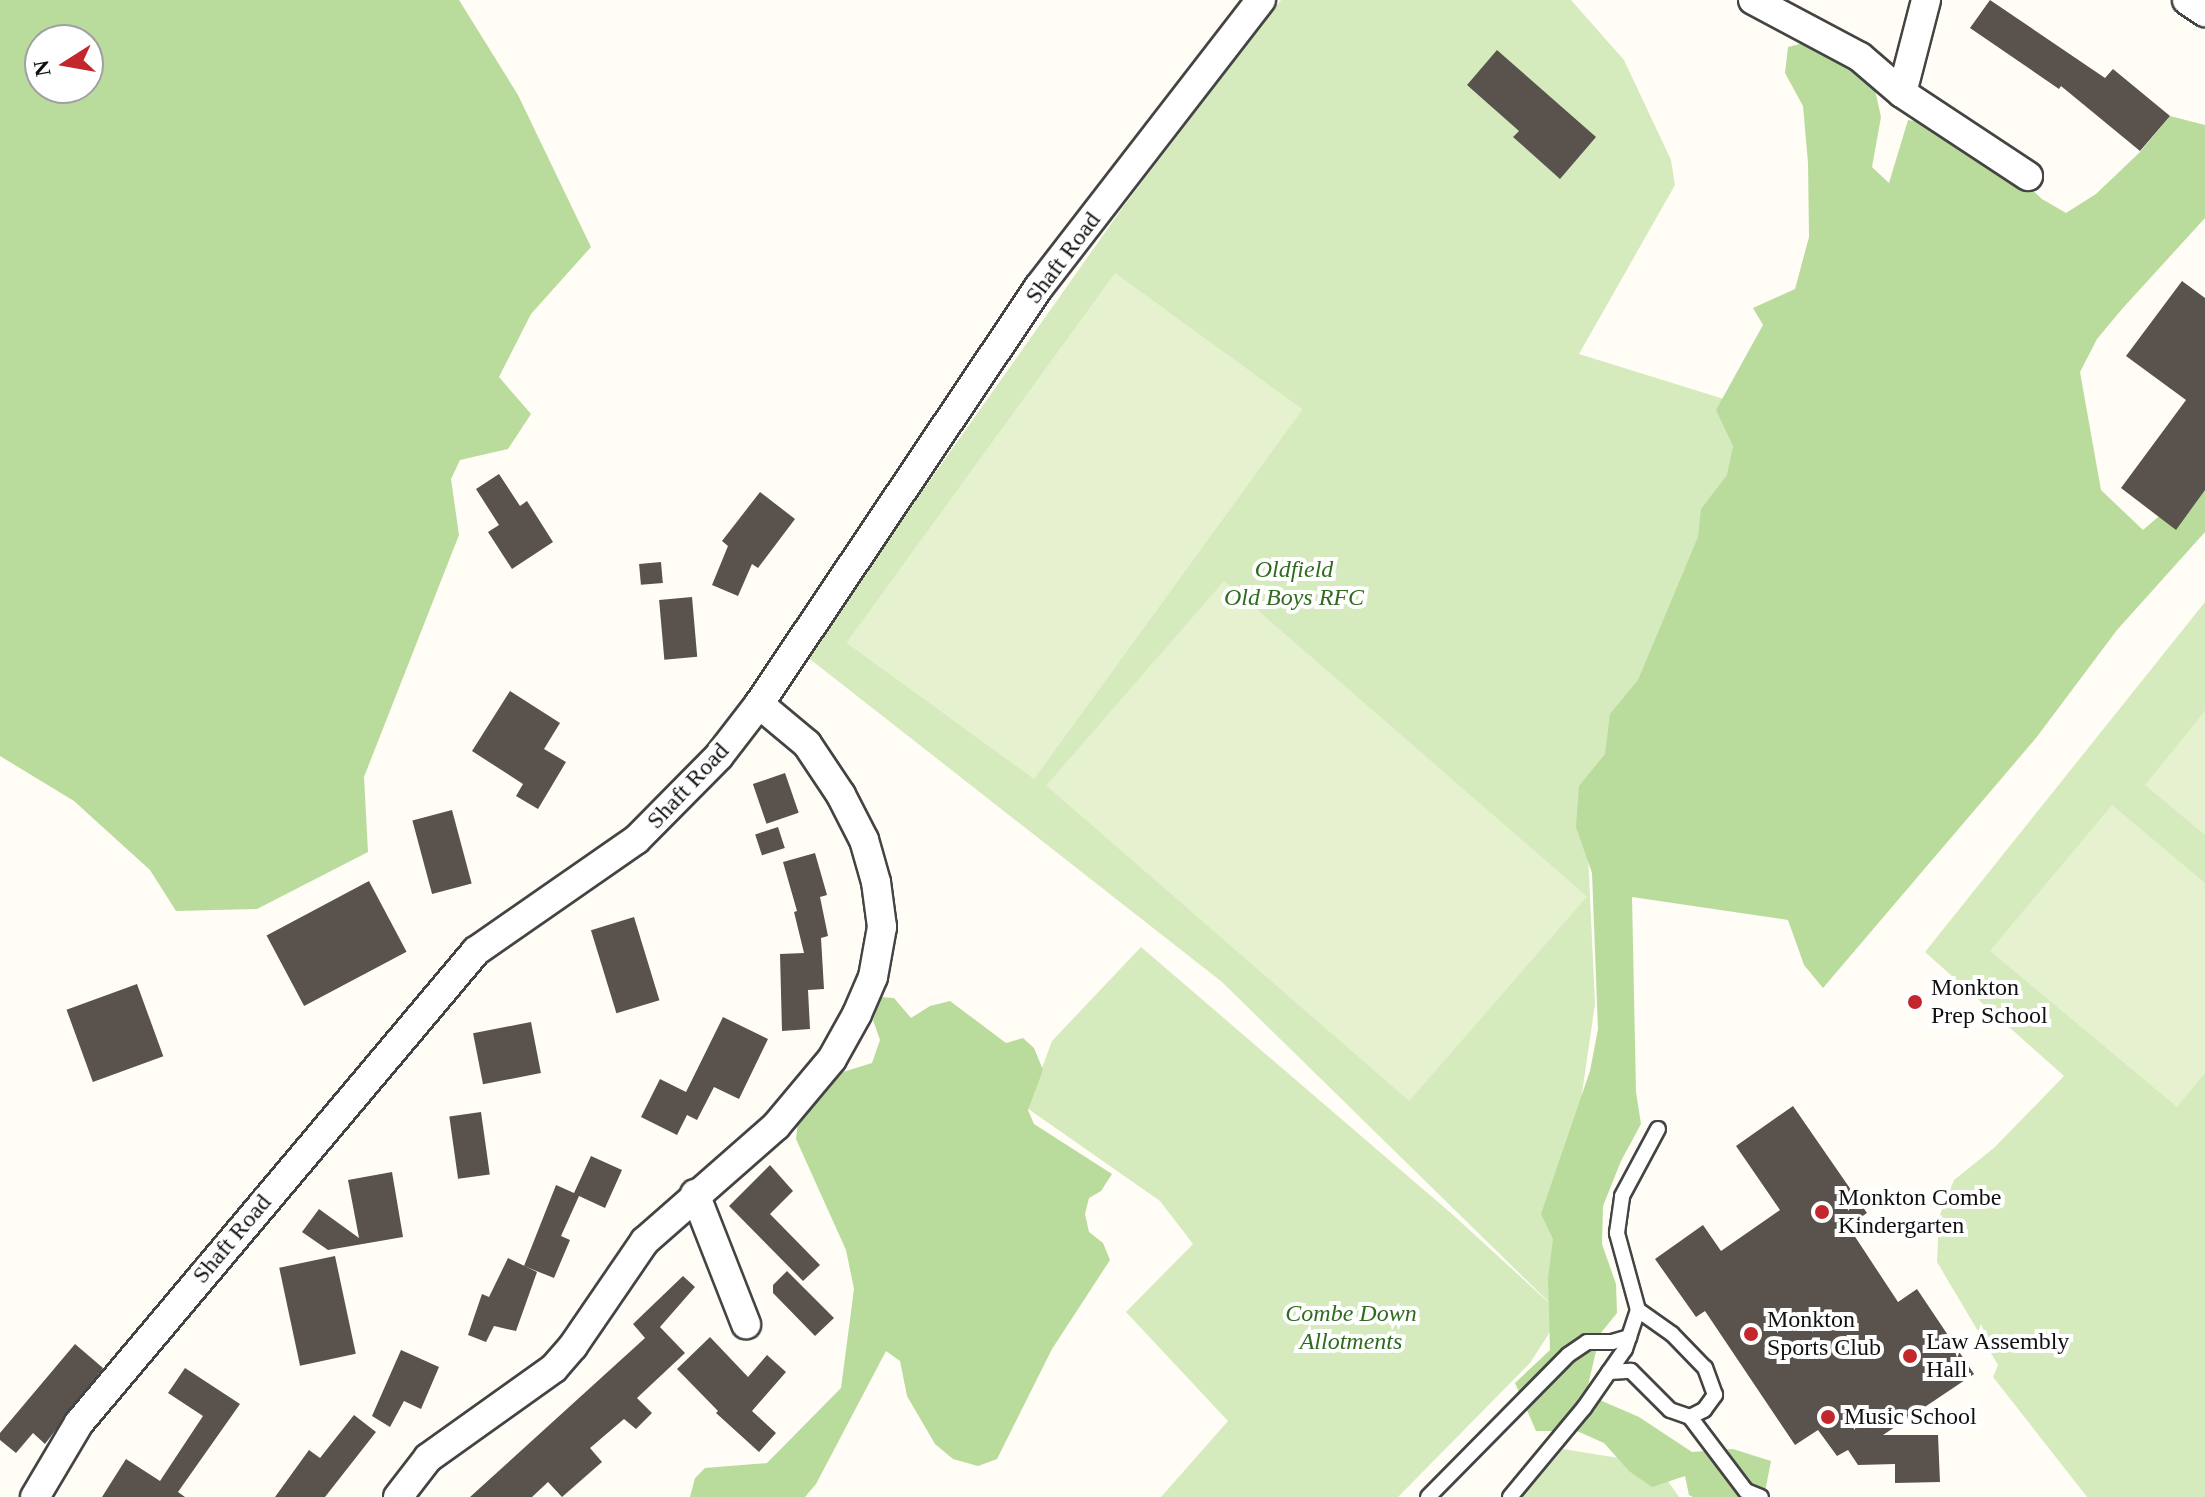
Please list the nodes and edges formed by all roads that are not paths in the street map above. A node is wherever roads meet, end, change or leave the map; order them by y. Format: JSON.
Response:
{"nodes":[{"id":1,"x":1261,"y":0,"type":"edge"},
{"id":2,"x":1753,"y":0,"type":"edge"},
{"id":3,"x":1926,"y":0,"type":"edge"},
{"id":4,"x":2187,"y":0,"type":"edge"},
{"id":5,"x":2205,"y":12,"type":"edge"},
{"id":6,"x":1902,"y":93,"type":"junction"},
{"id":7,"x":2028,"y":176,"type":"dead end"},
{"id":8,"x":759,"y":704,"type":"junction"},
{"id":9,"x":1658,"y":1129,"type":"dead end"},
{"id":10,"x":695,"y":1194,"type":"junction"},
{"id":11,"x":1638,"y":1310,"type":"junction"},
{"id":12,"x":746,"y":1324,"type":"dead end"},
{"id":13,"x":1629,"y":1337,"type":"junction"},
{"id":14,"x":1609,"y":1372,"type":"junction"},
{"id":15,"x":1690,"y":1417,"type":"junction"},
{"id":16,"x":35,"y":1497,"type":"edge"},
{"id":17,"x":398,"y":1497,"type":"edge"},
{"id":18,"x":1428,"y":1497,"type":"edge"},
{"id":19,"x":1510,"y":1497,"type":"edge"},
{"id":20,"x":1761,"y":1497,"type":"edge"}],
"edges":[{"from":1,"to":8,"type":"street","name":"Shaft Road"},
{"from":2,"to":6,"type":"street"},
{"from":3,"to":6,"type":"street"},
{"from":4,"to":5,"type":"street"},
{"from":6,"to":7,"type":"street"},
{"from":8,"to":10,"type":"street"},
{"from":8,"to":16,"type":"street","name":"Shaft Road"},
{"from":9,"to":11,"type":"lane"},
{"from":10,"to":12,"type":"street"},
{"from":10,"to":17,"type":"street"},
{"from":11,"to":13,"type":"lane"},
{"from":11,"to":15,"type":"lane"},
{"from":13,"to":14,"type":"lane"},
{"from":13,"to":18,"type":"lane"},
{"from":14,"to":15,"type":"lane"},
{"from":14,"to":19,"type":"lane"},
{"from":15,"to":20,"type":"lane"}]}
